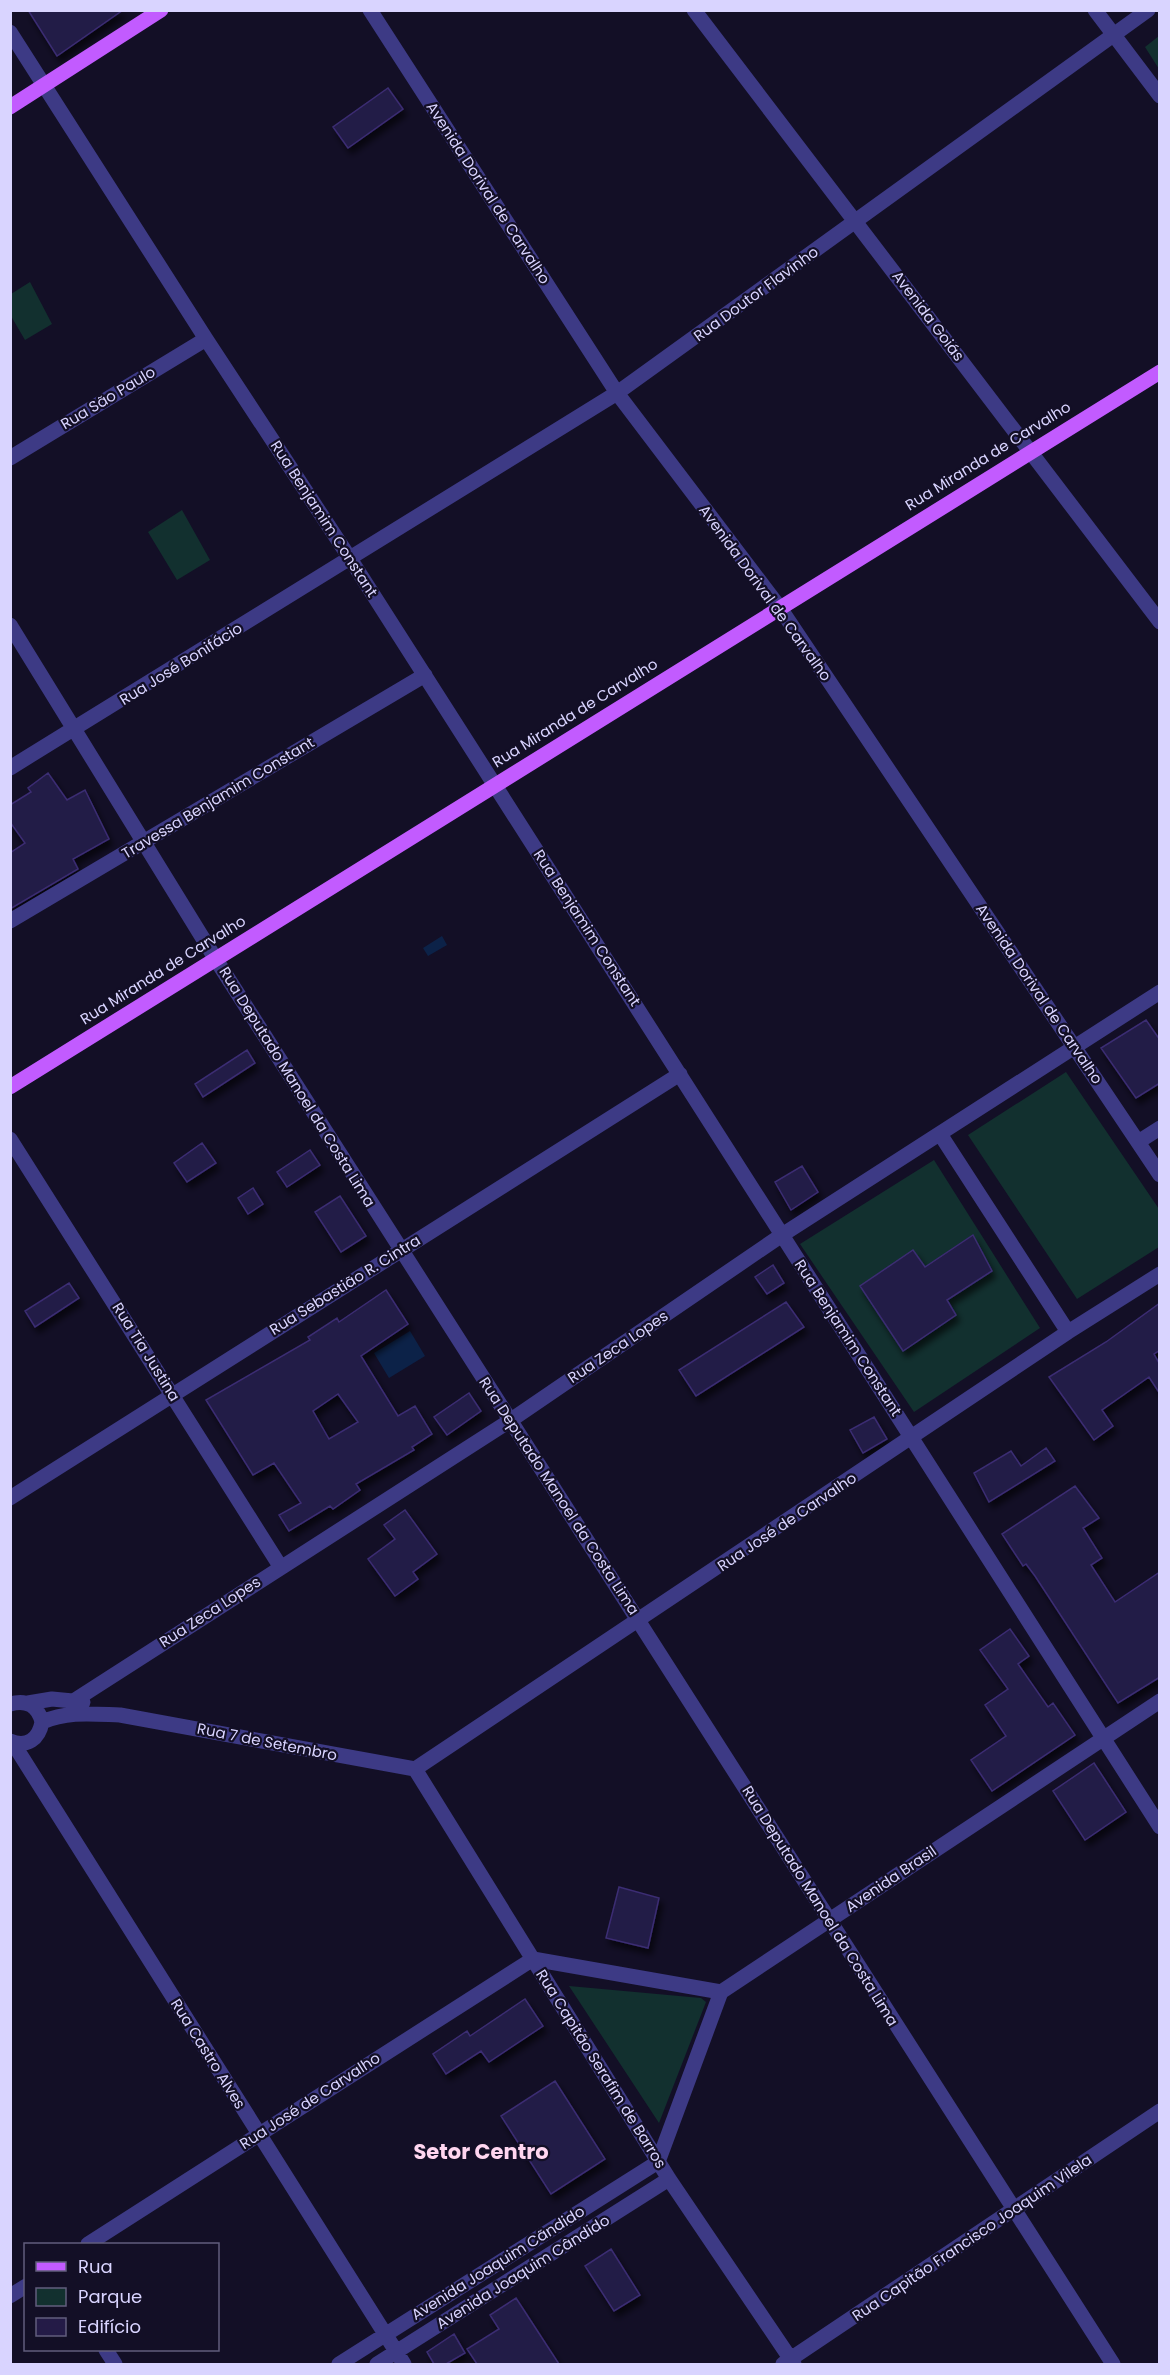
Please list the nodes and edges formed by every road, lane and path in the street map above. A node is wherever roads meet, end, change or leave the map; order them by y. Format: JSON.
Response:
{"nodes":[{"id":1,"x":161,"y":10,"type":"edge"},
{"id":2,"x":370,"y":10,"type":"edge"},
{"id":3,"x":694,"y":10,"type":"edge"},
{"id":4,"x":1095,"y":10,"type":"edge"},
{"id":5,"x":1148,"y":10,"type":"edge"},
{"id":6,"x":10,"y":32,"type":"edge"},
{"id":7,"x":1114,"y":35,"type":"junction"},
{"id":8,"x":46,"y":85,"type":"junction"},
{"id":9,"x":1160,"y":96,"type":"edge"},
{"id":10,"x":10,"y":107,"type":"edge"},
{"id":11,"x":856,"y":222,"type":"junction"},
{"id":12,"x":206,"y":339,"type":"junction"},
{"id":13,"x":1160,"y":372,"type":"edge"},
{"id":14,"x":617,"y":393,"type":"junction"},
{"id":15,"x":1029,"y":451,"type":"junction"},
{"id":16,"x":10,"y":458,"type":"edge"},
{"id":17,"x":351,"y":560,"type":"junction"},
{"id":18,"x":780,"y":608,"type":"junction"},
{"id":19,"x":1160,"y":622,"type":"edge"},
{"id":20,"x":10,"y":625,"type":"edge"},
{"id":21,"x":425,"y":675,"type":"junction"},
{"id":22,"x":75,"y":729,"type":"junction"},
{"id":23,"x":10,"y":768,"type":"edge"},
{"id":24,"x":494,"y":784,"type":"junction"},
{"id":25,"x":144,"y":842,"type":"junction"},
{"id":26,"x":10,"y":921,"type":"edge"},
{"id":27,"x":215,"y":958,"type":"junction"},
{"id":28,"x":1160,"y":992,"type":"edge"},
{"id":29,"x":1075,"y":1047,"type":"junction"},
{"id":30,"x":680,"y":1074,"type":"junction"},
{"id":31,"x":10,"y":1087,"type":"edge"},
{"id":32,"x":1160,"y":1128,"type":"edge"},
{"id":33,"x":940,"y":1134,"type":"junction"},
{"id":34,"x":10,"y":1139,"type":"edge"},
{"id":35,"x":1138,"y":1142,"type":"junction"},
{"id":36,"x":1160,"y":1175,"type":"edge"},
{"id":37,"x":782,"y":1234,"type":"junction"},
{"id":38,"x":400,"y":1250,"type":"junction"},
{"id":39,"x":1160,"y":1274,"type":"edge"},
{"id":40,"x":1068,"y":1332,"type":"junction"},
{"id":41,"x":174,"y":1394,"type":"junction"},
{"id":42,"x":511,"y":1420,"type":"junction"},
{"id":43,"x":912,"y":1438,"type":"junction"},
{"id":44,"x":10,"y":1498,"type":"edge"},
{"id":45,"x":280,"y":1566,"type":"junction"},
{"id":46,"x":639,"y":1621,"type":"junction"},
{"id":47,"x":75,"y":1700,"type":"junction"},
{"id":48,"x":17,"y":1701,"type":"edge"},
{"id":49,"x":1160,"y":1701,"type":"edge"},
{"id":50,"x":120,"y":1715,"type":"junction"},
{"id":51,"x":42,"y":1722,"type":"junction"},
{"id":52,"x":1102,"y":1737,"type":"junction"},
{"id":53,"x":12,"y":1742,"type":"edge"},
{"id":54,"x":415,"y":1769,"type":"junction"},
{"id":55,"x":1160,"y":1827,"type":"edge"},
{"id":56,"x":829,"y":1921,"type":"junction"},
{"id":57,"x":533,"y":1959,"type":"junction"},
{"id":58,"x":721,"y":1992,"type":"junction"},
{"id":59,"x":1160,"y":2110,"type":"edge"},
{"id":60,"x":259,"y":2134,"type":"junction"},
{"id":61,"x":658,"y":2162,"type":"junction"},
{"id":62,"x":669,"y":2179,"type":"junction"},
{"id":63,"x":1012,"y":2211,"type":"junction"},
{"id":64,"x":89,"y":2243,"type":"edge"},
{"id":65,"x":24,"y":2287,"type":"edge"},
{"id":66,"x":10,"y":2296,"type":"edge"},
{"id":67,"x":384,"y":2336,"type":"junction"},
{"id":68,"x":107,"y":2351,"type":"edge"},
{"id":69,"x":400,"y":2359,"type":"edge"},
{"id":70,"x":790,"y":2363,"type":"edge"},
{"id":71,"x":115,"y":2364,"type":"edge"},
{"id":72,"x":339,"y":2364,"type":"edge"},
{"id":73,"x":377,"y":2364,"type":"edge"},
{"id":74,"x":1113,"y":2364,"type":"edge"}],
"edges":[{"from":1,"to":8,"type":"main road"},
{"from":2,"to":14,"type":"street","name":"Avenida Dorival de Carvalho"},
{"from":3,"to":11,"type":"street","name":"Avenida Goiás"},
{"from":4,"to":7,"type":"street"},
{"from":5,"to":7,"type":"street","name":"Rua Doutor Flavinho"},
{"from":6,"to":8,"type":"street","name":"Rua Benjamim Constant"},
{"from":7,"to":9,"type":"street"},
{"from":7,"to":11,"type":"street","name":"Rua Doutor Flavinho"},
{"from":8,"to":10,"type":"main road"},
{"from":8,"to":12,"type":"street","name":"Rua Benjamim Constant"},
{"from":11,"to":14,"type":"street","name":"Rua Doutor Flavinho"},
{"from":11,"to":15,"type":"street","name":"Avenida Goiás"},
{"from":12,"to":16,"type":"street","name":"Rua São Paulo"},
{"from":12,"to":17,"type":"street","name":"Rua Benjamim Constant"},
{"from":13,"to":15,"type":"main road","name":"Rua Miranda de Carvalho"},
{"from":14,"to":17,"type":"street","name":"Rua Doutor Flavinho"},
{"from":14,"to":18,"type":"street","name":"Avenida Dorival de Carvalho"},
{"from":15,"to":18,"type":"main road","name":"Rua Miranda de Carvalho"},
{"from":15,"to":19,"type":"street","name":"Avenida Goiás"},
{"from":17,"to":21,"type":"street","name":"Rua Benjamim Constant"},
{"from":17,"to":22,"type":"street","name":"Rua José Bonifácio"},
{"from":18,"to":24,"type":"main road","name":"Rua Miranda de Carvalho"},
{"from":18,"to":29,"type":"street","name":"Avenida Dorival de Carvalho"},
{"from":20,"to":22,"type":"street","name":"Rua Deputado Manoel da Costa Lima"},
{"from":21,"to":24,"type":"street","name":"Rua Benjamim Constant"},
{"from":21,"to":25,"type":"street","name":"Travessa Benjamim Constant"},
{"from":22,"to":23,"type":"street","name":"Rua José Bonifácio"},
{"from":22,"to":25,"type":"street","name":"Rua Deputado Manoel da Costa Lima"},
{"from":24,"to":27,"type":"main road","name":"Rua Miranda de Carvalho"},
{"from":24,"to":30,"type":"street","name":"Rua Benjamim Constant"},
{"from":25,"to":26,"type":"street","name":"Travessa Benjamim Constant"},
{"from":25,"to":27,"type":"street","name":"Rua Deputado Manoel da Costa Lima"},
{"from":27,"to":31,"type":"main road","name":"Rua Miranda de Carvalho"},
{"from":27,"to":38,"type":"street","name":"Rua Deputado Manoel da Costa Lima"},
{"from":28,"to":29,"type":"street","name":"Rua Zeca Lopes"},
{"from":29,"to":33,"type":"street","name":"Rua Zeca Lopes"},
{"from":29,"to":35,"type":"street","name":"Avenida Dorival de Carvalho"},
{"from":30,"to":37,"type":"street","name":"Rua Benjamim Constant"},
{"from":30,"to":38,"type":"street","name":"Rua Sebastião R. Cintra"},
{"from":32,"to":35,"type":"street"},
{"from":33,"to":37,"type":"street","name":"Rua Zeca Lopes"},
{"from":33,"to":40,"type":"street"},
{"from":34,"to":41,"type":"street","name":"Rua Tia Justina"},
{"from":35,"to":36,"type":"street","name":"Avenida Dorival de Carvalho"},
{"from":37,"to":42,"type":"street","name":"Rua Zeca Lopes"},
{"from":37,"to":43,"type":"street","name":"Rua Benjamim Constant"},
{"from":38,"to":41,"type":"street","name":"Rua Sebastião R. Cintra"},
{"from":38,"to":42,"type":"street","name":"Rua Deputado Manoel da Costa Lima"},
{"from":39,"to":40,"type":"street","name":"Rua José de Carvalho"},
{"from":40,"to":43,"type":"street","name":"Rua José de Carvalho"},
{"from":41,"to":44,"type":"street","name":"Rua Sebastião R. Cintra"},
{"from":41,"to":45,"type":"street","name":"Rua Tia Justina"},
{"from":42,"to":45,"type":"street","name":"Rua Zeca Lopes"},
{"from":42,"to":46,"type":"street","name":"Rua Deputado Manoel da Costa Lima"},
{"from":43,"to":46,"type":"street","name":"Rua José de Carvalho"},
{"from":43,"to":52,"type":"street","name":"Rua Benjamim Constant"},
{"from":45,"to":47,"type":"street","name":"Rua Zeca Lopes"},
{"from":46,"to":54,"type":"street","name":"Rua José de Carvalho"},
{"from":46,"to":56,"type":"street","name":"Rua Deputado Manoel da Costa Lima"},
{"from":47,"to":48,"type":"street","name":"Rua 7 de Setembro"},
{"from":47,"to":50,"type":"street","name":"Rua 7 de Setembro"},
{"from":48,"to":51,"type":"street"},
{"from":49,"to":52,"type":"street","name":"Avenida Brasil"},
{"from":50,"to":51,"type":"street","name":"Rua 7 de Setembro"},
{"from":50,"to":54,"type":"street","name":"Rua 7 de Setembro"},
{"from":51,"to":53,"type":"street"},
{"from":52,"to":55,"type":"street","name":"Rua Benjamim Constant"},
{"from":52,"to":56,"type":"street","name":"Avenida Brasil"},
{"from":53,"to":60,"type":"street","name":"Rua Castro Alves"},
{"from":54,"to":57,"type":"street","name":"Rua Capitão Serafim de Barros"},
{"from":56,"to":58,"type":"street","name":"Avenida Brasil"},
{"from":56,"to":63,"type":"street","name":"Rua Deputado Manoel da Costa Lima"},
{"from":57,"to":58,"type":"street"},
{"from":57,"to":60,"type":"street","name":"Rua José de Carvalho"},
{"from":57,"to":61,"type":"street","name":"Rua Capitão Serafim de Barros"},
{"from":58,"to":61,"type":"street"},
{"from":59,"to":63,"type":"street","name":"Rua Capitão Francisco Joaquim Vilela"},
{"from":60,"to":64,"type":"street","name":"Rua José de Carvalho"},
{"from":60,"to":67,"type":"street","name":"Rua Castro Alves"},
{"from":61,"to":62,"type":"street","name":"Rua Capitão Serafim de Barros"},
{"from":61,"to":67,"type":"street","name":"Avenida Joaquim Cãndido"},
{"from":62,"to":69,"type":"street","name":"Avenida Joaquim Cândido"},
{"from":62,"to":70,"type":"street","name":"Rua Capitão Serafim de Barros"},
{"from":63,"to":70,"type":"street","name":"Rua Capitão Francisco Joaquim Vilela"},
{"from":63,"to":74,"type":"street","name":"Rua Deputado Manoel da Costa Lima"},
{"from":65,"to":66,"type":"street"},
{"from":67,"to":69,"type":"street","name":"Rua Castro Alves"},
{"from":67,"to":72,"type":"street","name":"Avenida Joaquim Cãndido"},
{"from":68,"to":71,"type":"street"},
{"from":69,"to":73,"type":"street","name":"Avenida Joaquim Cândido"}]}
